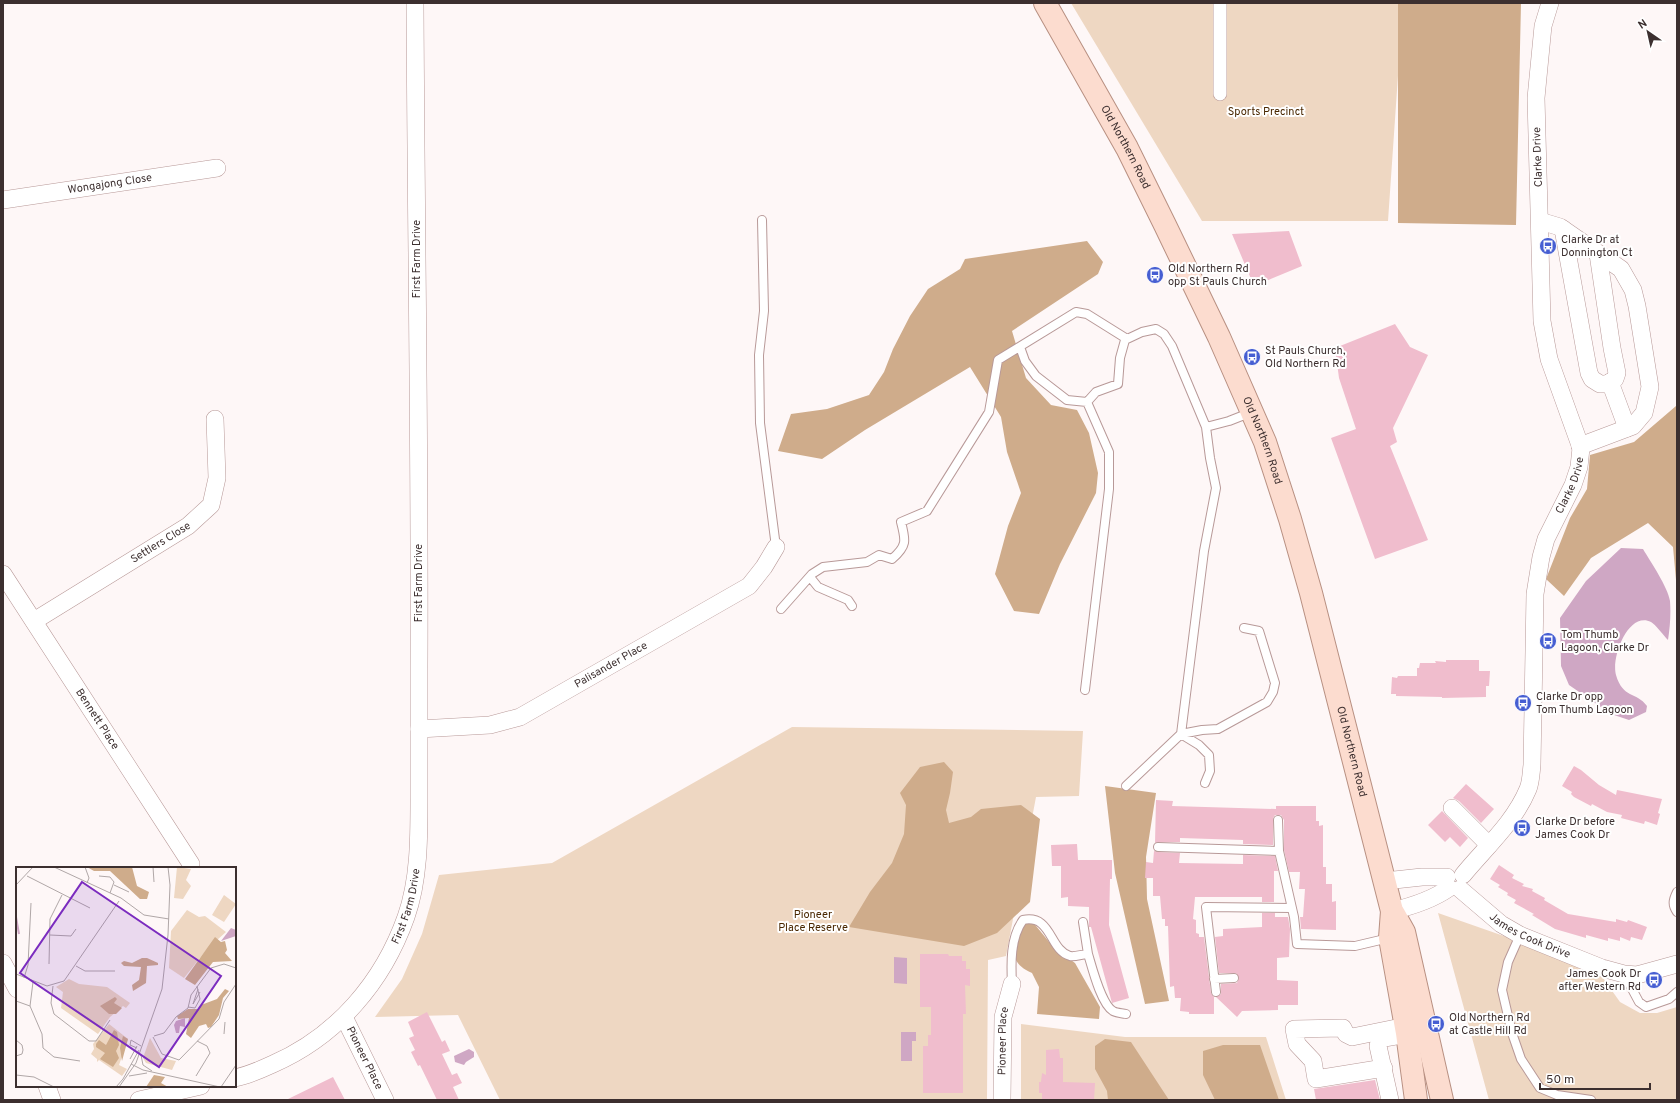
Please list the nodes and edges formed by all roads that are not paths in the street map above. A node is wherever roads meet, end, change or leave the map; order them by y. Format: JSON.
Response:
{"nodes":[{"id":1,"x":415,"y":3,"type":"edge"},
{"id":2,"x":1045,"y":3,"type":"edge"},
{"id":3,"x":1220,"y":3,"type":"edge"},
{"id":4,"x":1550,"y":3,"type":"edge"},
{"id":5,"x":1220,"y":94,"type":"dead end"},
{"id":6,"x":217,"y":168,"type":"dead end"},
{"id":7,"x":3,"y":200,"type":"edge"},
{"id":8,"x":762,"y":220,"type":"dead end"},
{"id":9,"x":1540,"y":220,"type":"junction"},
{"id":10,"x":1563,"y":229,"type":"junction"},
{"id":11,"x":1598,"y":254,"type":"junction"},
{"id":12,"x":1127,"y":339,"type":"junction"},
{"id":13,"x":1020,"y":347,"type":"junction"},
{"id":14,"x":1610,"y":382,"type":"junction"},
{"id":15,"x":1087,"y":402,"type":"junction"},
{"id":16,"x":1252,"y":412,"type":"junction"},
{"id":17,"x":215,"y":419,"type":"dead end"},
{"id":18,"x":1206,"y":427,"type":"junction"},
{"id":19,"x":1627,"y":428,"type":"junction"},
{"id":20,"x":1580,"y":446,"type":"junction"},
{"id":21,"x":776,"y":547,"type":"joint"},
{"id":22,"x":3,"y":574,"type":"edge"},
{"id":23,"x":810,"y":577,"type":"junction"},
{"id":24,"x":852,"y":606,"type":"dead end"},
{"id":25,"x":781,"y":609,"type":"dead end"},
{"id":26,"x":34,"y":621,"type":"junction"},
{"id":27,"x":1244,"y":628,"type":"dead end"},
{"id":28,"x":1085,"y":690,"type":"dead end"},
{"id":29,"x":419,"y":729,"type":"junction"},
{"id":30,"x":1181,"y":734,"type":"junction"},
{"id":31,"x":1205,"y":783,"type":"dead end"},
{"id":32,"x":1126,"y":786,"type":"dead end"},
{"id":33,"x":1452,"y":808,"type":"dead end"},
{"id":34,"x":1278,"y":820,"type":"dead end"},
{"id":35,"x":1489,"y":845,"type":"junction"},
{"id":36,"x":1158,"y":847,"type":"dead end"},
{"id":37,"x":1279,"y":851,"type":"junction"},
{"id":38,"x":191,"y":864,"type":"dead end"},
{"id":39,"x":1385,"y":881,"type":"junction"},
{"id":40,"x":1455,"y":882,"type":"junction"},
{"id":41,"x":1677,"y":892,"type":"edge"},
{"id":42,"x":1291,"y":908,"type":"junction"},
{"id":43,"x":1392,"y":912,"type":"junction"},
{"id":44,"x":1677,"y":912,"type":"edge"},
{"id":45,"x":1083,"y":922,"type":"dead end"},
{"id":46,"x":1520,"y":934,"type":"junction"},
{"id":47,"x":1390,"y":938,"type":"junction"},
{"id":48,"x":1088,"y":954,"type":"junction"},
{"id":49,"x":3,"y":963,"type":"edge"},
{"id":50,"x":1677,"y":964,"type":"edge"},
{"id":51,"x":1624,"y":974,"type":"junction"},
{"id":52,"x":1234,"y":978,"type":"dead end"},
{"id":53,"x":1214,"y":979,"type":"junction"},
{"id":54,"x":1012,"y":984,"type":"joint"},
{"id":55,"x":16,"y":987,"type":"edge"},
{"id":56,"x":1216,"y":992,"type":"dead end"},
{"id":57,"x":1677,"y":992,"type":"edge"},
{"id":58,"x":1126,"y":1014,"type":"dead end"},
{"id":59,"x":344,"y":1017,"type":"junction"},
{"id":60,"x":1407,"y":1030,"type":"junction"},
{"id":61,"x":1431,"y":1049,"type":"junction"},
{"id":62,"x":1384,"y":1068,"type":"junction"},
{"id":63,"x":236,"y":1078,"type":"edge"},
{"id":64,"x":48,"y":1087,"type":"edge"},
{"id":65,"x":197,"y":1087,"type":"edge"},
{"id":66,"x":158,"y":1098,"type":"edge"},
{"id":67,"x":52,"y":1100,"type":"edge"},
{"id":68,"x":139,"y":1100,"type":"edge"},
{"id":69,"x":385,"y":1100,"type":"edge"},
{"id":70,"x":1002,"y":1100,"type":"edge"},
{"id":71,"x":1390,"y":1100,"type":"edge"},
{"id":72,"x":1416,"y":1100,"type":"edge"},
{"id":73,"x":1442,"y":1100,"type":"edge"},
{"id":74,"x":1455,"y":1100,"type":"edge"},
{"id":75,"x":1591,"y":1100,"type":"edge"}],
"edges":[{"from":1,"to":29,"type":"street","name":"First Farm Drive"},
{"from":2,"to":16,"type":"main road","name":"Old Northern Road"},
{"from":3,"to":5,"type":"street"},
{"from":4,"to":9,"type":"street","name":"Clarke Drive"},
{"from":6,"to":7,"type":"street","name":"Wongajong Close"},
{"from":8,"to":21,"type":"lane"},
{"from":9,"to":10,"type":"street"},
{"from":9,"to":20,"type":"street","name":"Clarke Drive"},
{"from":10,"to":11,"type":"street"},
{"from":10,"to":14,"type":"street"},
{"from":11,"to":14,"type":"street"},
{"from":11,"to":19,"type":"street"},
{"from":12,"to":13,"type":"lane"},
{"from":12,"to":15,"type":"lane"},
{"from":12,"to":18,"type":"lane"},
{"from":13,"to":15,"type":"lane"},
{"from":13,"to":23,"type":"lane"},
{"from":14,"to":19,"type":"street"},
{"from":15,"to":28,"type":"lane"},
{"from":16,"to":18,"type":"lane"},
{"from":16,"to":39,"type":"main road","name":"Old Northern Road"},
{"from":17,"to":26,"type":"street","name":"Settlers Close"},
{"from":18,"to":30,"type":"lane"},
{"from":19,"to":20,"type":"street"},
{"from":20,"to":35,"type":"street","name":"Clarke Drive"},
{"from":21,"to":29,"type":"street","name":"Palisander Place"},
{"from":22,"to":26,"type":"street","name":"Bennett Place"},
{"from":23,"to":24,"type":"lane"},
{"from":23,"to":25,"type":"lane"},
{"from":26,"to":38,"type":"street","name":"Bennett Place"},
{"from":27,"to":30,"type":"lane"},
{"from":29,"to":59,"type":"street","name":"First Farm Drive"},
{"from":30,"to":31,"type":"lane"},
{"from":30,"to":32,"type":"lane"},
{"from":33,"to":35,"type":"street"},
{"from":34,"to":37,"type":"lane"},
{"from":35,"to":40,"type":"street","name":"Clarke Drive"},
{"from":36,"to":37,"type":"lane"},
{"from":37,"to":42,"type":"lane"},
{"from":39,"to":40,"type":"street"},
{"from":39,"to":43,"type":"main road","name":"Old Northern Road"},
{"from":40,"to":43,"type":"street","name":"Clarke Drive"},
{"from":40,"to":46,"type":"street","name":"James Cook Drive"},
{"from":41,"to":44,"type":"lane"},
{"from":42,"to":47,"type":"lane"},
{"from":42,"to":53,"type":"lane"},
{"from":43,"to":47,"type":"main road","name":"Old Northern Road"},
{"from":43,"to":61,"type":"main road","name":"Old Northern Road"},
{"from":45,"to":48,"type":"lane"},
{"from":46,"to":51,"type":"street","name":"James Cook Drive"},
{"from":46,"to":75,"type":"lane"},
{"from":47,"to":60,"type":"main road","name":"Old Northern Road"},
{"from":48,"to":54,"type":"lane"},
{"from":48,"to":58,"type":"lane"},
{"from":49,"to":55,"type":"street"},
{"from":50,"to":51,"type":"street","name":"James Cook Drive"},
{"from":51,"to":57,"type":"lane"},
{"from":52,"to":53,"type":"lane"},
{"from":53,"to":56,"type":"lane"},
{"from":54,"to":70,"type":"street","name":"Pioneer Place"},
{"from":59,"to":63,"type":"street","name":"First Farm Drive"},
{"from":59,"to":69,"type":"street","name":"Pioneer Place"},
{"from":60,"to":62,"type":"street"},
{"from":60,"to":62,"type":"street"},
{"from":60,"to":72,"type":"main road","name":"Old Northern Road"},
{"from":61,"to":73,"type":"main road","name":"Old Northern Road"},
{"from":61,"to":74,"type":"main road"},
{"from":62,"to":71,"type":"street"},
{"from":64,"to":67,"type":"street"},
{"from":65,"to":66,"type":"street"},
{"from":66,"to":68,"type":"street"}]}
